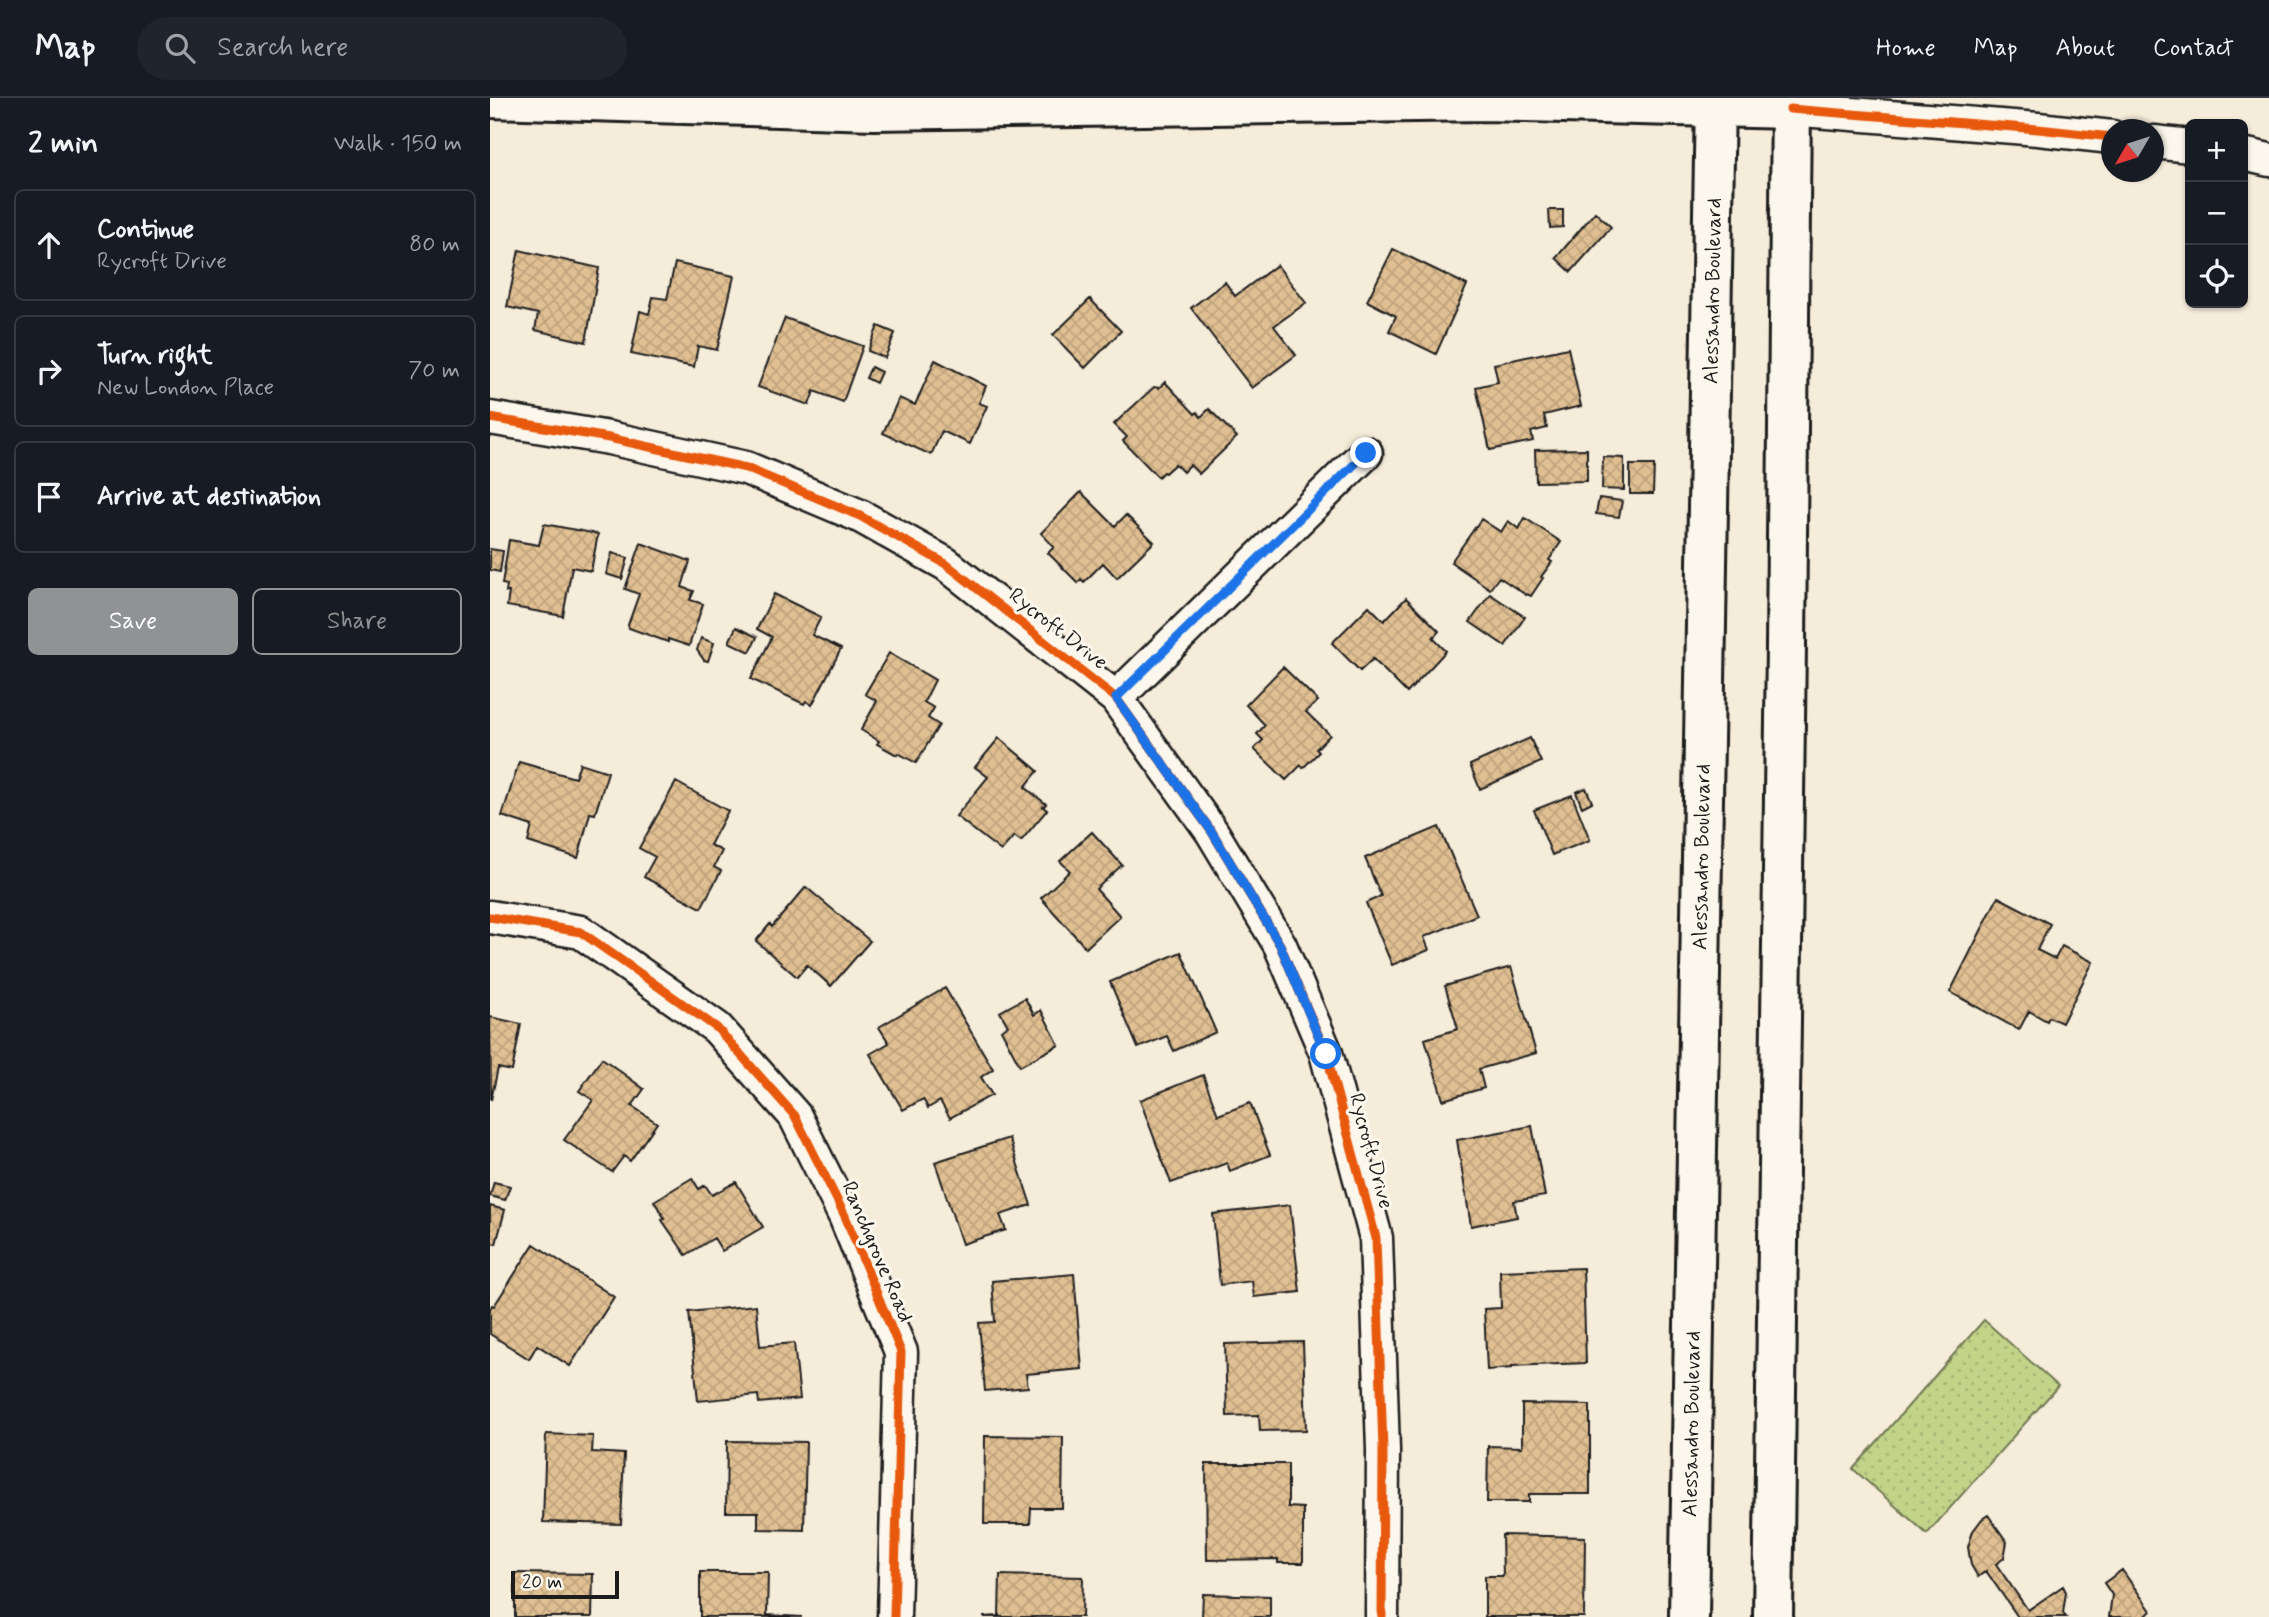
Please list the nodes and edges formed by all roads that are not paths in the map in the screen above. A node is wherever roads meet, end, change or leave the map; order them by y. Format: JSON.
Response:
{"nodes":[{"id":1,"x":490,"y":98,"type":"edge"},
{"id":2,"x":1714,"y":102,"type":"edge"},
{"id":3,"x":1790,"y":104,"type":"edge"},
{"id":4,"x":2101,"y":136,"type":"edge"},
{"id":5,"x":2164,"y":143,"type":"edge"},
{"id":6,"x":2185,"y":145,"type":"edge"},
{"id":7,"x":2248,"y":155,"type":"edge"},
{"id":8,"x":2269,"y":160,"type":"edge"},
{"id":9,"x":490,"y":418,"type":"edge"},
{"id":10,"x":1366,"y":453,"type":"dead end"},
{"id":11,"x":1116,"y":698,"type":"junction"},
{"id":12,"x":490,"y":917,"type":"edge"},
{"id":13,"x":894,"y":1617,"type":"edge"},
{"id":14,"x":1382,"y":1617,"type":"edge"},
{"id":15,"x":1689,"y":1617,"type":"edge"},
{"id":16,"x":1773,"y":1617,"type":"edge"}],
"edges":[{"from":1,"to":2,"type":"main road"},
{"from":2,"to":3,"type":"main road"},
{"from":2,"to":15,"type":"main road","name":"Alessandro Boulevard"},
{"from":3,"to":4,"type":"street"},
{"from":3,"to":16,"type":"main road"},
{"from":5,"to":6,"type":"street"},
{"from":7,"to":8,"type":"street"},
{"from":9,"to":11,"type":"street","name":"Rycroft Drive"},
{"from":10,"to":11,"type":"street"},
{"from":11,"to":14,"type":"street","name":"Rycroft Drive"},
{"from":12,"to":13,"type":"street","name":"Ranchgrove Road"}]}
